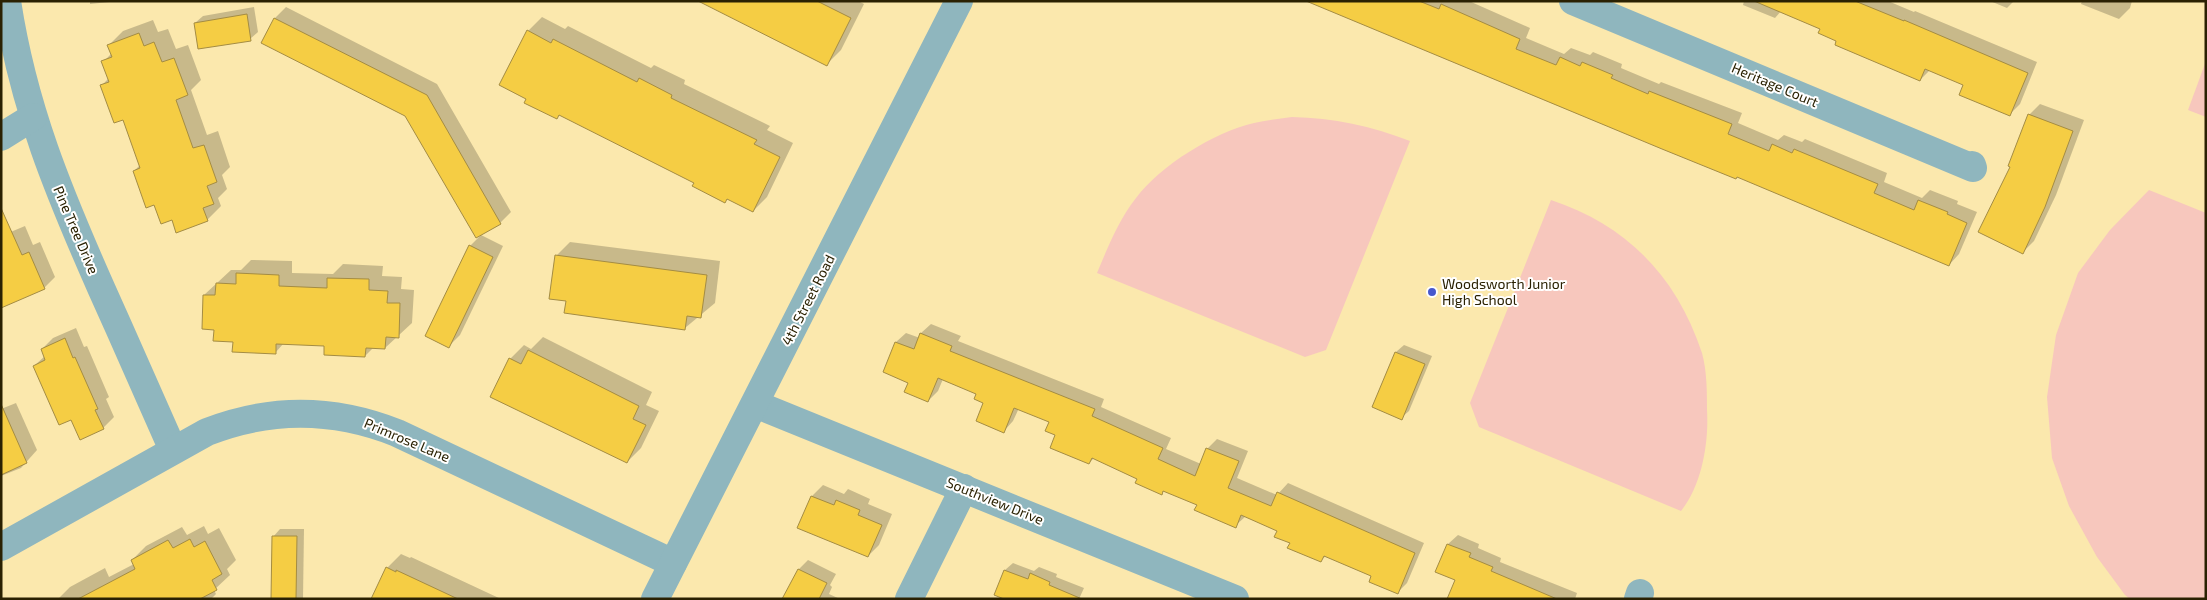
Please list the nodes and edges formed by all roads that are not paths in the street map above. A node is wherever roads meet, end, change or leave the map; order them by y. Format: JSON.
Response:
{"nodes":[{"id":1,"x":7,"y":1,"type":"edge"},
{"id":2,"x":959,"y":1,"type":"edge"},
{"id":3,"x":1573,"y":1,"type":"edge"},
{"id":4,"x":33,"y":117,"type":"junction"},
{"id":5,"x":1,"y":137,"type":"edge"},
{"id":6,"x":1972,"y":165,"type":"dead end"},
{"id":7,"x":755,"y":404,"type":"junction"},
{"id":8,"x":173,"y":450,"type":"junction"},
{"id":9,"x":964,"y":488,"type":"junction"},
{"id":10,"x":1,"y":547,"type":"edge"},
{"id":11,"x":673,"y":563,"type":"junction"},
{"id":12,"x":656,"y":599,"type":"edge"},
{"id":13,"x":909,"y":599,"type":"edge"},
{"id":14,"x":1235,"y":599,"type":"edge"}],
"edges":[{"from":1,"to":4,"type":"street","name":"Pine Tree Drive"},
{"from":2,"to":7,"type":"street","name":"4th Street Road"},
{"from":3,"to":6,"type":"street","name":"Heritage Court"},
{"from":4,"to":5,"type":"street"},
{"from":4,"to":8,"type":"street","name":"Pine Tree Drive"},
{"from":7,"to":9,"type":"street","name":"Southview Drive"},
{"from":7,"to":11,"type":"street","name":"4th Street Road"},
{"from":8,"to":10,"type":"street","name":"Primrose Lane"},
{"from":8,"to":11,"type":"street","name":"Primrose Lane"},
{"from":9,"to":13,"type":"street"},
{"from":9,"to":14,"type":"street","name":"Southview Drive"},
{"from":11,"to":12,"type":"street","name":"4th Street Road"}]}
